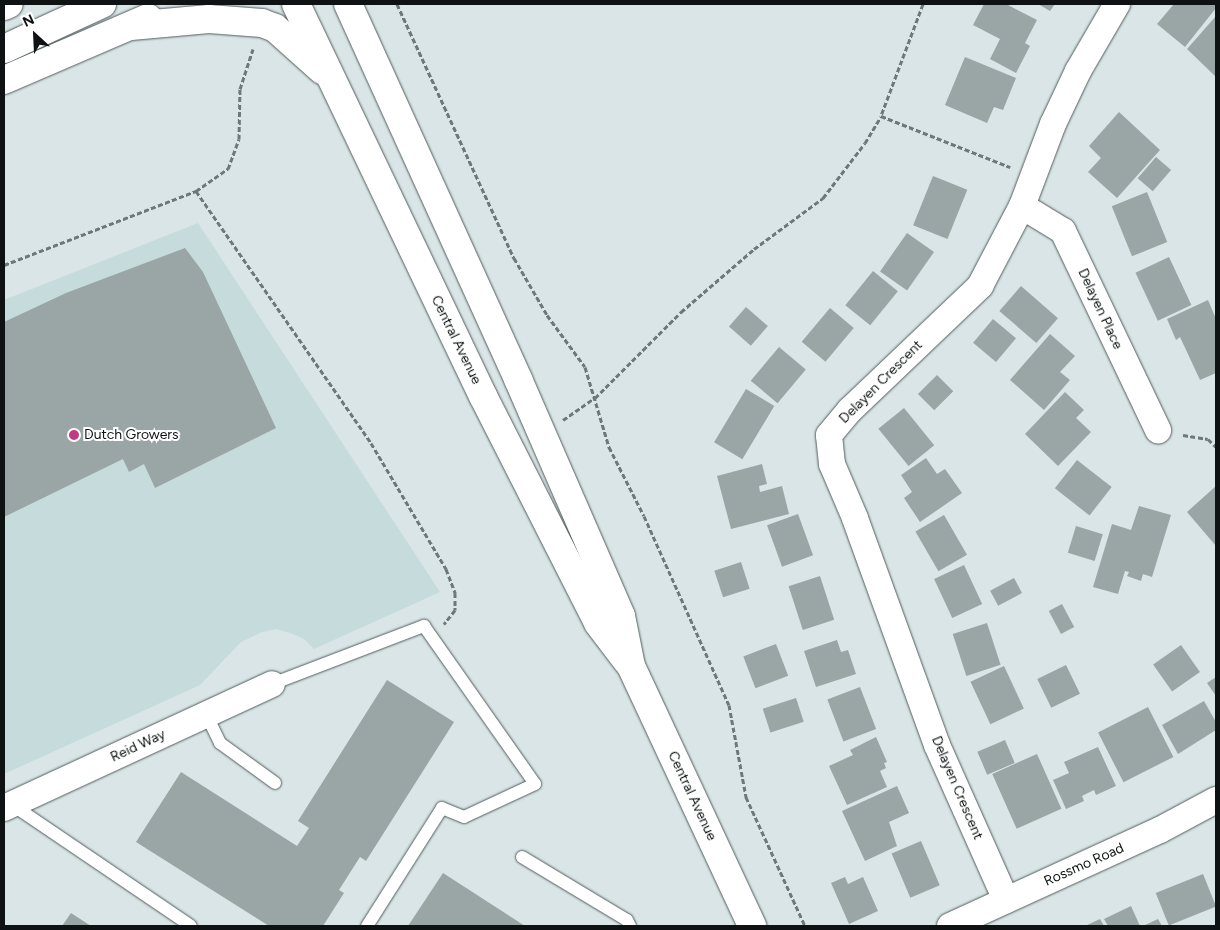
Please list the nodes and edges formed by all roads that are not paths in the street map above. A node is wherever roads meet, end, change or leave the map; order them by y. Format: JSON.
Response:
{"nodes":[{"id":1,"x":9,"y":4,"type":"edge"},
{"id":2,"x":102,"y":4,"type":"edge"},
{"id":3,"x":179,"y":4,"type":"edge"},
{"id":4,"x":296,"y":4,"type":"edge"},
{"id":5,"x":348,"y":4,"type":"edge"},
{"id":6,"x":372,"y":4,"type":"edge"},
{"id":7,"x":1117,"y":4,"type":"edge"},
{"id":8,"x":4,"y":6,"type":"edge"},
{"id":9,"x":131,"y":26,"type":"junction"},
{"id":10,"x":4,"y":49,"type":"edge"},
{"id":11,"x":374,"y":58,"type":"junction"},
{"id":12,"x":331,"y":78,"type":"junction"},
{"id":13,"x":4,"y":80,"type":"edge"},
{"id":14,"x":1022,"y":206,"type":"junction"},
{"id":15,"x":1158,"y":430,"type":"dead end"},
{"id":16,"x":631,"y":666,"type":"junction"},
{"id":17,"x":272,"y":684,"type":"joint"},
{"id":18,"x":206,"y":714,"type":"junction"},
{"id":19,"x":275,"y":783,"type":"dead end"},
{"id":20,"x":1216,"y":800,"type":"edge"},
{"id":21,"x":7,"y":806,"type":"edge"},
{"id":22,"x":522,"y":857,"type":"dead end"},
{"id":23,"x":1006,"y":900,"type":"junction"},
{"id":24,"x":191,"y":926,"type":"edge"},
{"id":25,"x":367,"y":926,"type":"edge"},
{"id":26,"x":630,"y":926,"type":"edge"},
{"id":27,"x":752,"y":926,"type":"edge"},
{"id":28,"x":950,"y":926,"type":"edge"}],
"edges":[{"from":1,"to":8,"type":"main road"},
{"from":2,"to":10,"type":"main road"},
{"from":3,"to":9,"type":"main road"},
{"from":4,"to":12,"type":"main road","name":"Central Avenue"},
{"from":5,"to":11,"type":"main road","name":"Central Avenue"},
{"from":6,"to":11,"type":"main road"},
{"from":7,"to":14,"type":"street","name":"Delayen Crescent"},
{"from":9,"to":12,"type":"main road"},
{"from":9,"to":13,"type":"main road"},
{"from":11,"to":16,"type":"main road","name":"Central Avenue"},
{"from":12,"to":16,"type":"main road","name":"Central Avenue"},
{"from":14,"to":15,"type":"street","name":"Delayen Place"},
{"from":14,"to":23,"type":"street","name":"Delayen Crescent"},
{"from":16,"to":27,"type":"main road","name":"Central Avenue"},
{"from":17,"to":18,"type":"street","name":"Reid Way"},
{"from":17,"to":25,"type":"lane"},
{"from":18,"to":19,"type":"lane"},
{"from":18,"to":21,"type":"street","name":"Reid Way"},
{"from":20,"to":23,"type":"street","name":"Rossmo Road"},
{"from":21,"to":24,"type":"lane"},
{"from":22,"to":26,"type":"lane"},
{"from":23,"to":28,"type":"street","name":"Rossmo Road"}]}
